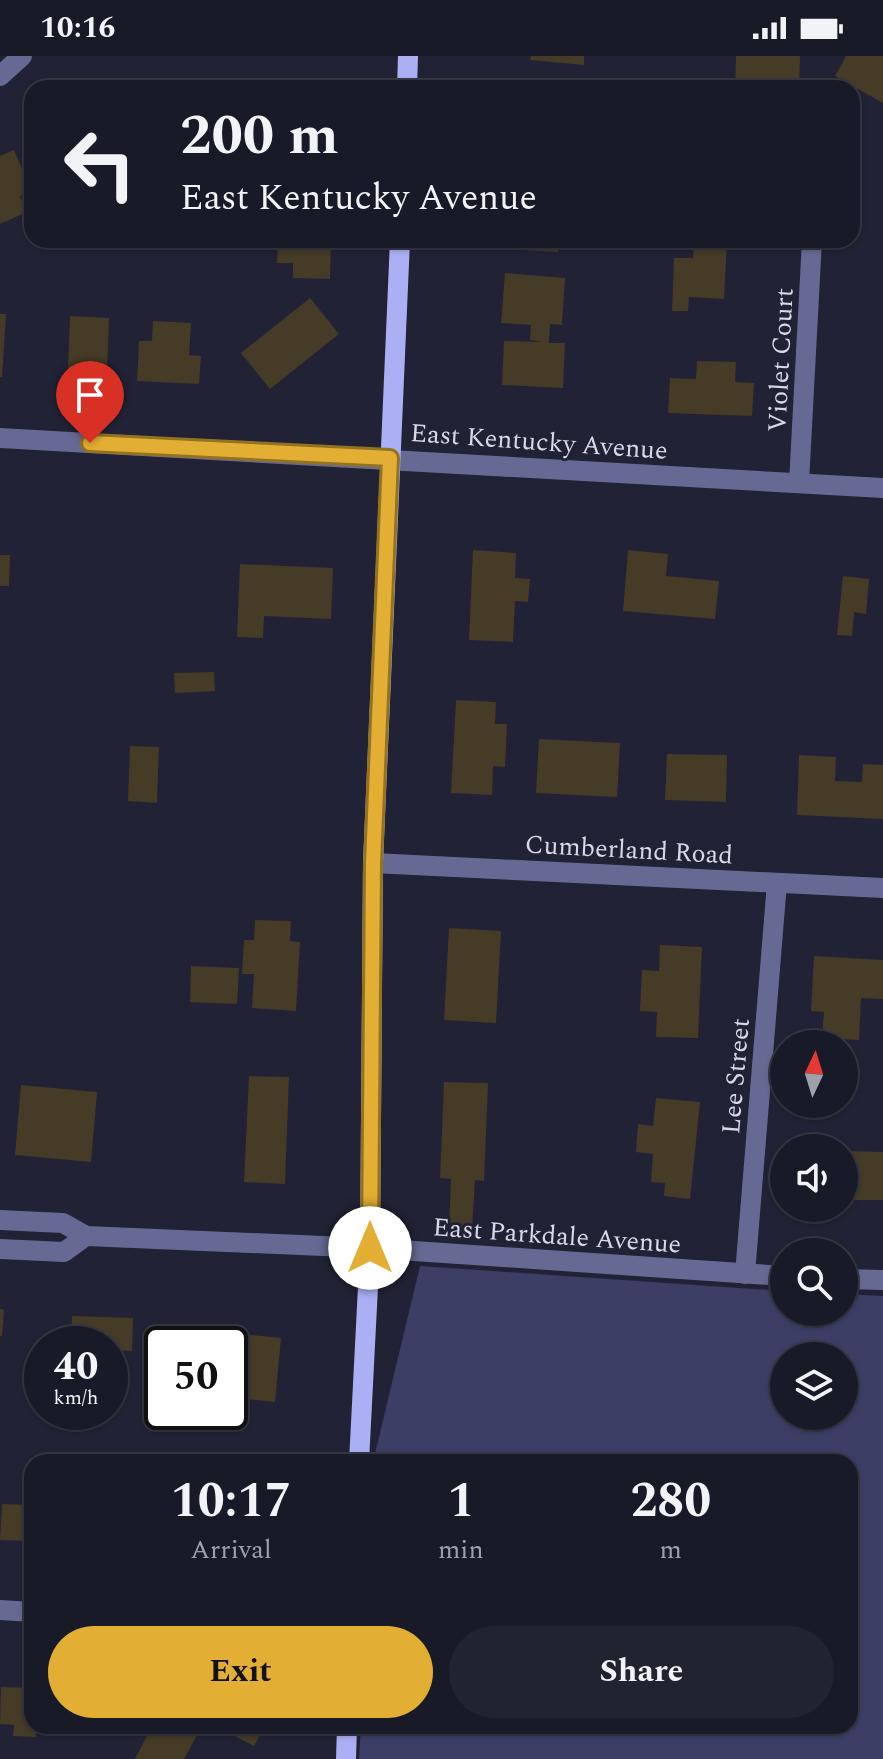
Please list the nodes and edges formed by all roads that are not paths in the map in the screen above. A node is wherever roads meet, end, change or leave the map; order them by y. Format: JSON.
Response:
{"nodes":[{"id":1,"x":22,"y":56,"type":"edge"},
{"id":2,"x":408,"y":56,"type":"edge"},
{"id":3,"x":0,"y":76,"type":"edge"},
{"id":4,"x":407,"y":80,"type":"edge"},
{"id":5,"x":400,"y":248,"type":"edge"},
{"id":6,"x":812,"y":248,"type":"edge"},
{"id":7,"x":0,"y":438,"type":"edge"},
{"id":8,"x":390,"y":458,"type":"junction"},
{"id":9,"x":799,"y":483,"type":"junction"},
{"id":10,"x":883,"y":488,"type":"edge"},
{"id":11,"x":373,"y":863,"type":"junction"},
{"id":12,"x":777,"y":883,"type":"junction"},
{"id":13,"x":883,"y":888,"type":"edge"},
{"id":14,"x":0,"y":1220,"type":"edge"},
{"id":15,"x":86,"y":1236,"type":"junction"},
{"id":16,"x":370,"y":1248,"type":"junction"},
{"id":17,"x":0,"y":1249,"type":"edge"},
{"id":18,"x":745,"y":1274,"type":"junction"},
{"id":19,"x":770,"y":1275,"type":"edge"},
{"id":20,"x":858,"y":1279,"type":"edge"},
{"id":21,"x":883,"y":1280,"type":"edge"},
{"id":22,"x":359,"y":1454,"type":"edge"},
{"id":23,"x":0,"y":1610,"type":"edge"},
{"id":24,"x":24,"y":1612,"type":"edge"},
{"id":25,"x":347,"y":1734,"type":"edge"},
{"id":26,"x":346,"y":1759,"type":"edge"}],
"edges":[{"from":1,"to":3,"type":"street"},
{"from":2,"to":4,"type":"main road"},
{"from":5,"to":8,"type":"main road"},
{"from":6,"to":9,"type":"street","name":"Violet Court"},
{"from":7,"to":8,"type":"street","name":"East Kentucky Avenue"},
{"from":8,"to":9,"type":"street","name":"East Kentucky Avenue"},
{"from":8,"to":11,"type":"main road"},
{"from":9,"to":10,"type":"street","name":"East Kentucky Avenue"},
{"from":11,"to":12,"type":"street","name":"Cumberland Road"},
{"from":11,"to":16,"type":"main road"},
{"from":12,"to":13,"type":"street","name":"Cumberland Road"},
{"from":12,"to":18,"type":"street","name":"Lee Street"},
{"from":14,"to":15,"type":"street","name":"East Parkdale Avenue"},
{"from":15,"to":16,"type":"street","name":"East Parkdale Avenue"},
{"from":15,"to":17,"type":"street","name":"East Parkdale Avenue"},
{"from":16,"to":18,"type":"street","name":"East Parkdale Avenue"},
{"from":16,"to":22,"type":"main road"},
{"from":18,"to":19,"type":"street","name":"East Parkdale Avenue"},
{"from":20,"to":21,"type":"street"},
{"from":23,"to":24,"type":"street"},
{"from":25,"to":26,"type":"main road"}]}
